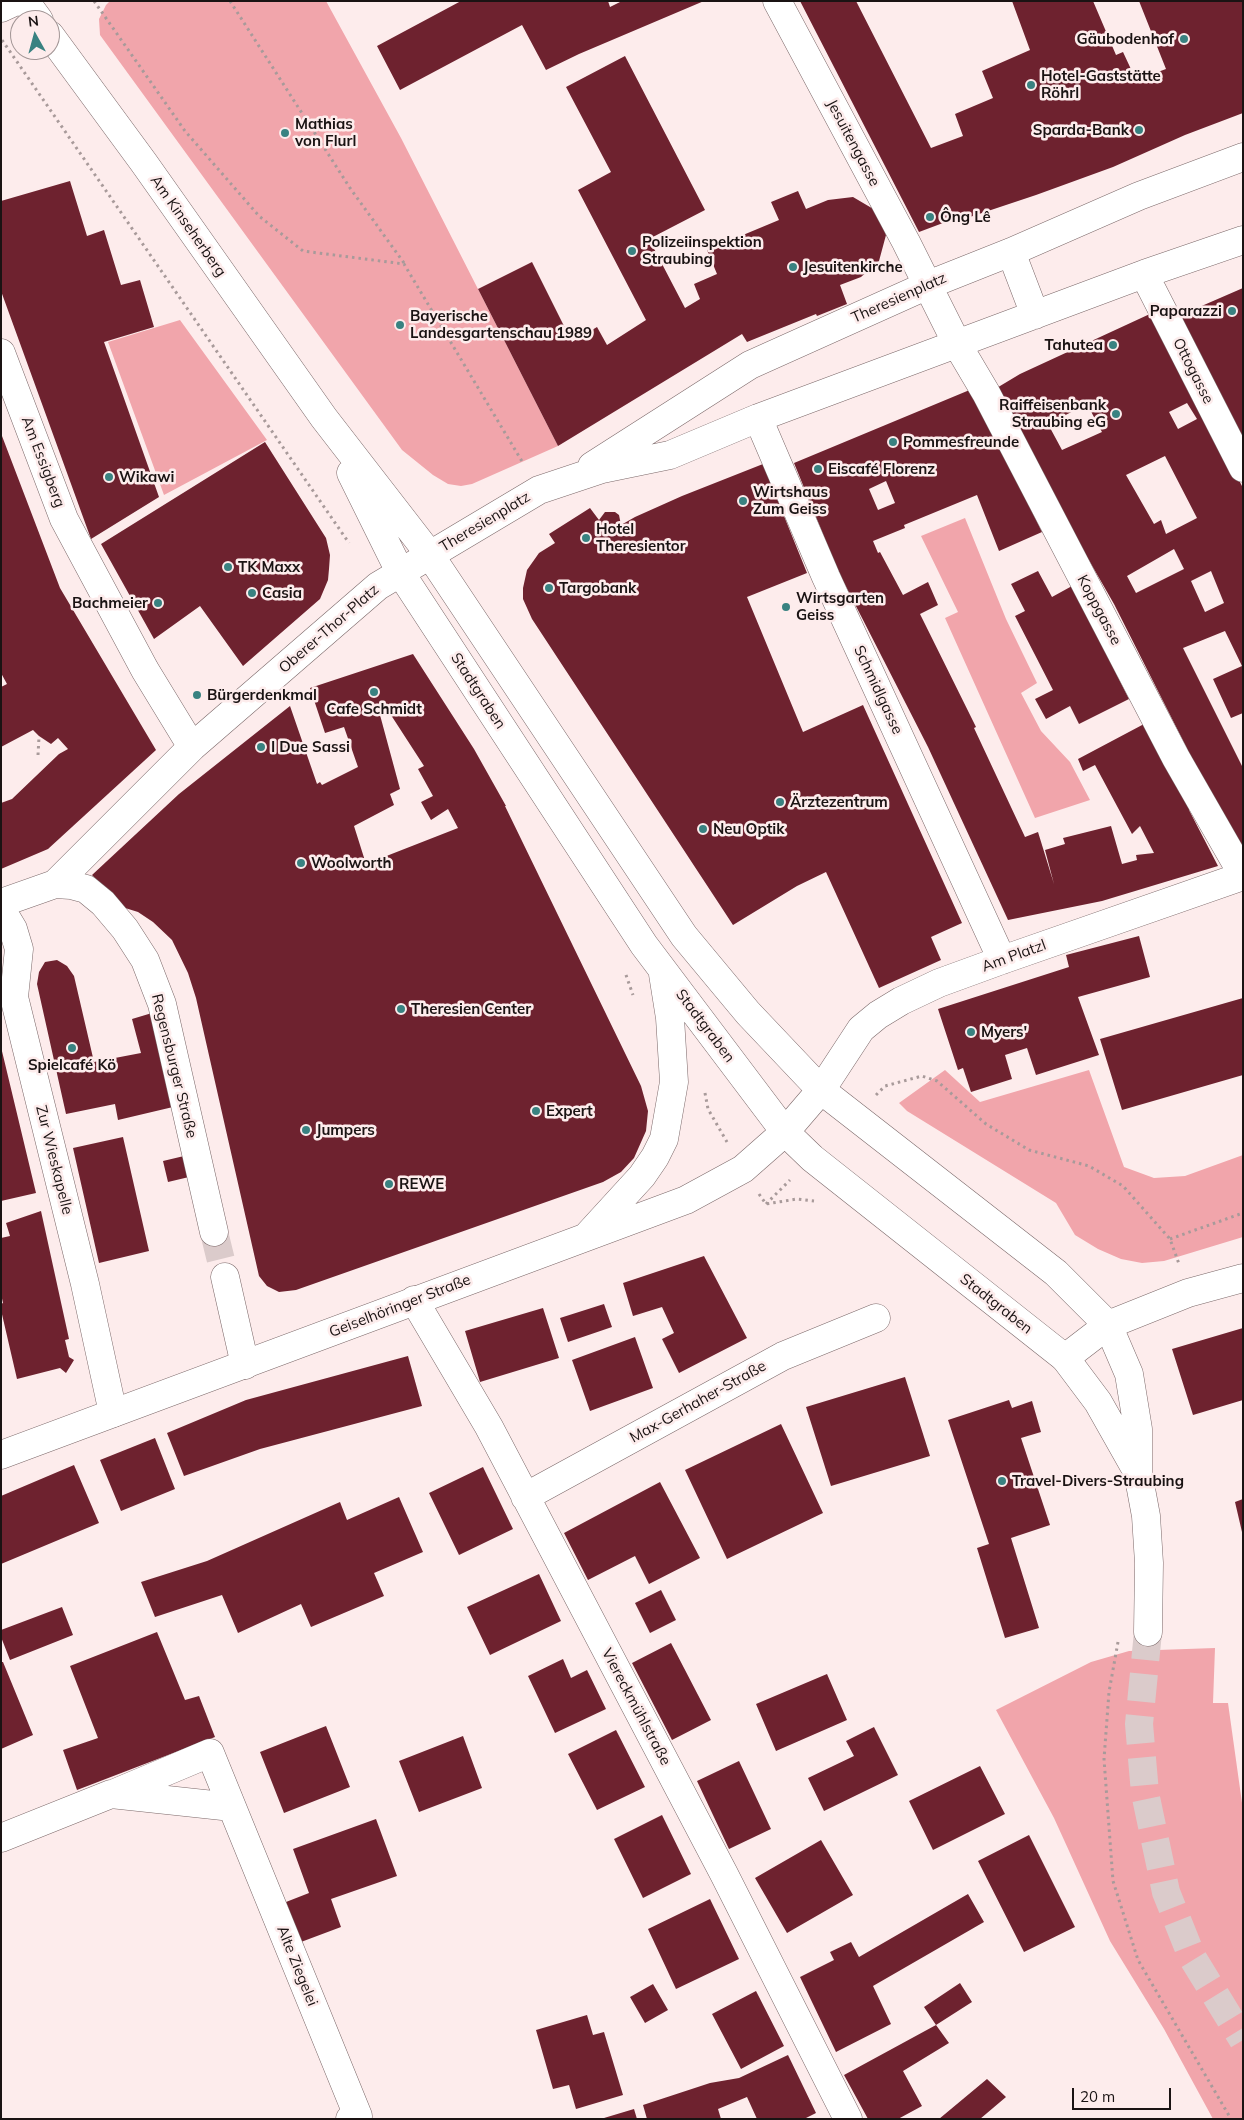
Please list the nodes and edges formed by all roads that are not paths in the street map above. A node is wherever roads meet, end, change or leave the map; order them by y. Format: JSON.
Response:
{"nodes":[{"id":1,"x":16,"y":1,"type":"edge"},
{"id":2,"x":777,"y":1,"type":"edge"},
{"id":3,"x":1,"y":8,"type":"edge"},
{"id":4,"x":60,"y":50,"type":"edge"},
{"id":5,"x":1243,"y":157,"type":"edge"},
{"id":6,"x":1243,"y":240,"type":"edge"},
{"id":7,"x":1011,"y":252,"type":"junction"},
{"id":8,"x":1144,"y":274,"type":"junction"},
{"id":9,"x":928,"y":285,"type":"junction"},
{"id":10,"x":1035,"y":315,"type":"junction"},
{"id":11,"x":958,"y":344,"type":"junction"},
{"id":12,"x":1,"y":353,"type":"edge"},
{"id":13,"x":324,"y":418,"type":"junction"},
{"id":14,"x":758,"y":418,"type":"junction"},
{"id":15,"x":1243,"y":468,"type":"edge"},
{"id":16,"x":574,"y":478,"type":"junction"},
{"id":17,"x":430,"y":554,"type":"junction"},
{"id":18,"x":400,"y":572,"type":"junction"},
{"id":19,"x":192,"y":747,"type":"junction"},
{"id":20,"x":1243,"y":876,"type":"edge"},
{"id":21,"x":55,"y":884,"type":"junction"},
{"id":22,"x":1,"y":903,"type":"edge"},
{"id":23,"x":1,"y":909,"type":"edge"},
{"id":24,"x":1002,"y":960,"type":"junction"},
{"id":25,"x":663,"y":970,"type":"junction"},
{"id":26,"x":821,"y":1090,"type":"junction"},
{"id":27,"x":785,"y":1132,"type":"junction"},
{"id":28,"x":214,"y":1232,"type":"tunnel mouth"},
{"id":29,"x":585,"y":1238,"type":"junction"},
{"id":30,"x":224,"y":1277,"type":"tunnel mouth"},
{"id":31,"x":1243,"y":1278,"type":"edge"},
{"id":32,"x":414,"y":1300,"type":"junction"},
{"id":33,"x":876,"y":1318,"type":"dead end"},
{"id":34,"x":1108,"y":1325,"type":"junction"},
{"id":35,"x":1065,"y":1358,"type":"junction"},
{"id":36,"x":246,"y":1365,"type":"junction"},
{"id":37,"x":113,"y":1413,"type":"junction"},
{"id":38,"x":1,"y":1455,"type":"edge"},
{"id":39,"x":1138,"y":1473,"type":"junction"},
{"id":40,"x":525,"y":1497,"type":"junction"},
{"id":41,"x":1148,"y":1632,"type":"tunnel mouth"},
{"id":42,"x":112,"y":1794,"type":"junction"},
{"id":43,"x":232,"y":1807,"type":"junction"},
{"id":44,"x":1,"y":1838,"type":"edge"},
{"id":45,"x":845,"y":2118,"type":"edge"},
{"id":46,"x":350,"y":2119,"type":"edge"}],
"edges":[{"from":1,"to":3,"type":"street"},
{"from":2,"to":9,"type":"street","name":"Jesuitengasse"},
{"from":4,"to":13,"type":"street","name":"Am Kinseherberg"},
{"from":5,"to":7,"type":"street","name":"Theresienplatz"},
{"from":6,"to":8,"type":"street","name":"Theresienplatz"},
{"from":7,"to":9,"type":"street","name":"Theresienplatz"},
{"from":7,"to":10,"type":"street"},
{"from":8,"to":10,"type":"street","name":"Theresienplatz"},
{"from":8,"to":15,"type":"street","name":"Ottogasse"},
{"from":9,"to":11,"type":"street","name":"Jesuitengasse"},
{"from":9,"to":16,"type":"street","name":"Theresienplatz"},
{"from":10,"to":11,"type":"street","name":"Theresienplatz"},
{"from":11,"to":14,"type":"street","name":"Theresienplatz"},
{"from":11,"to":20,"type":"street","name":"Koppgasse"},
{"from":12,"to":19,"type":"street","name":"Am Essigberg"},
{"from":13,"to":17,"type":"street","name":"Am Kinseherberg"},
{"from":13,"to":18,"type":"street","name":"Am Kinseherberg"},
{"from":14,"to":16,"type":"street","name":"Theresienplatz"},
{"from":14,"to":24,"type":"street","name":"Schmidlgasse"},
{"from":16,"to":17,"type":"street","name":"Theresienplatz"},
{"from":17,"to":18,"type":"street","name":"Theresienplatz"},
{"from":17,"to":26,"type":"street"},
{"from":18,"to":19,"type":"street","name":"Oberer-Thor-Platz"},
{"from":18,"to":25,"type":"street","name":"Stadtgraben"},
{"from":19,"to":21,"type":"street","name":"Oberer-Thor-Platz"},
{"from":20,"to":24,"type":"street","name":"Am Platzl"},
{"from":21,"to":22,"type":"street","name":"Regensburger Straße"},
{"from":21,"to":28,"type":"street","name":"Regensburger Straße"},
{"from":23,"to":37,"type":"street","name":"Zur Wieskapelle"},
{"from":24,"to":26,"type":"street","name":"Am Platzl"},
{"from":25,"to":27,"type":"street","name":"Stadtgraben"},
{"from":25,"to":29,"type":"street"},
{"from":26,"to":27,"type":"street","name":"Am Platzl"},
{"from":26,"to":34,"type":"street"},
{"from":27,"to":29,"type":"street","name":"Geiselhöringer Straße"},
{"from":27,"to":35,"type":"street","name":"Stadtgraben"},
{"from":29,"to":32,"type":"street","name":"Geiselhöringer Straße"},
{"from":30,"to":36,"type":"street"},
{"from":31,"to":34,"type":"street"},
{"from":32,"to":36,"type":"street","name":"Geiselhöringer Straße"},
{"from":32,"to":40,"type":"street","name":"Viereckmühlstraße"},
{"from":33,"to":40,"type":"street","name":"Max-Gerhaher-Straße"},
{"from":34,"to":35,"type":"street"},
{"from":34,"to":39,"type":"street"},
{"from":35,"to":39,"type":"street","name":"Stadtgraben"},
{"from":36,"to":37,"type":"street","name":"Geiselhöringer Straße"},
{"from":37,"to":38,"type":"street","name":"Geiselhöringer Straße"},
{"from":39,"to":41,"type":"street"},
{"from":40,"to":45,"type":"street","name":"Viereckmühlstraße"},
{"from":42,"to":43,"type":"street","name":"Alte Ziegelei"},
{"from":42,"to":43,"type":"street","name":"Alte Ziegelei"},
{"from":42,"to":44,"type":"street","name":"Alte Ziegelei"},
{"from":43,"to":46,"type":"street","name":"Alte Ziegelei"}]}
